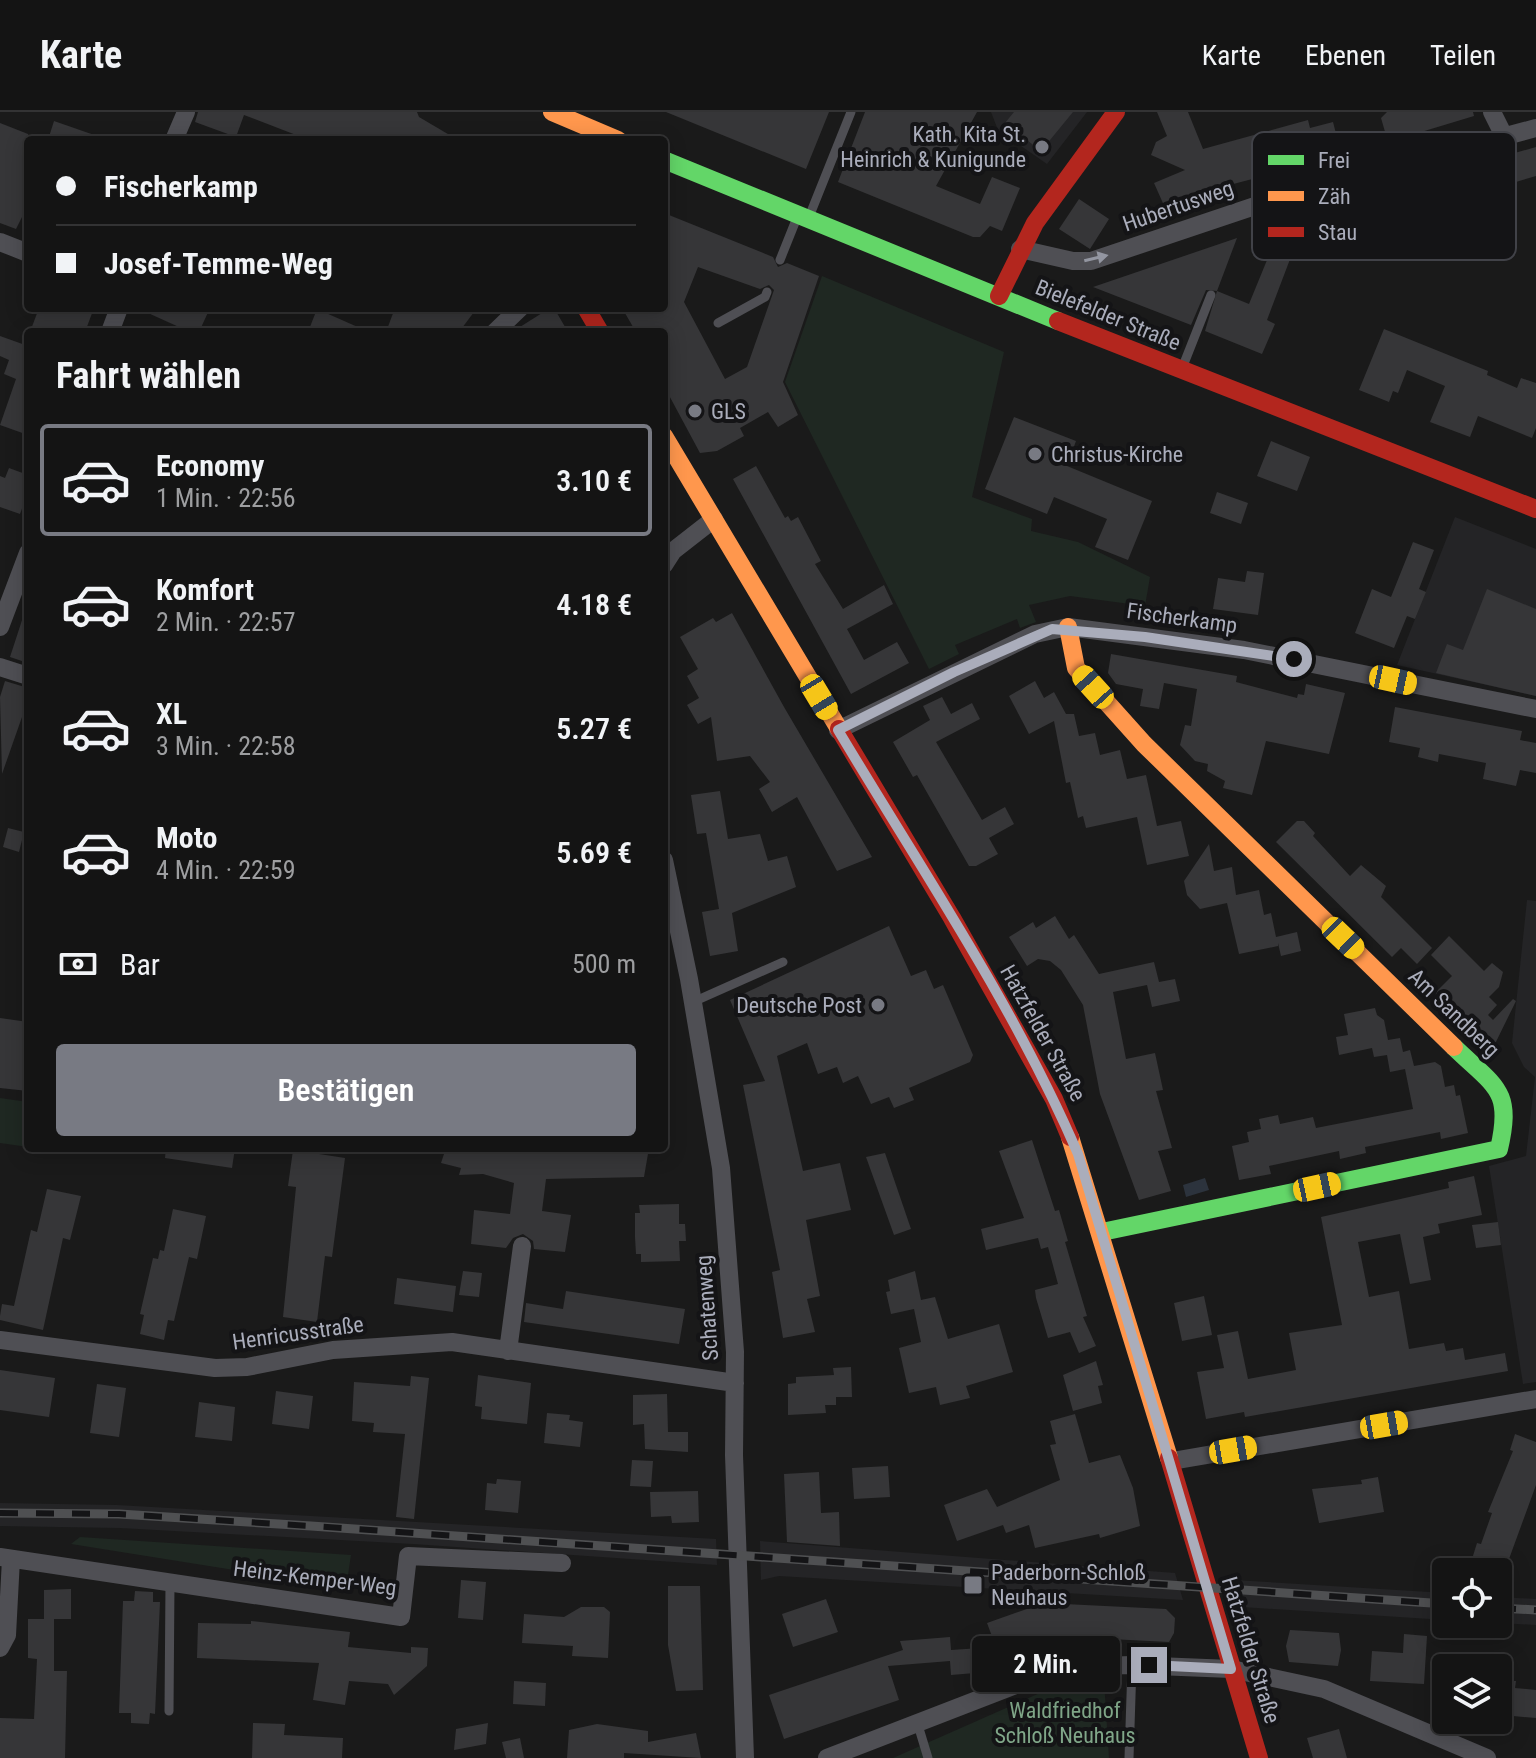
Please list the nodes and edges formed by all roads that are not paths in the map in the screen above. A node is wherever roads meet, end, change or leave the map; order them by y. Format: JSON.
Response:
{"nodes":[{"id":1,"x":186,"y":112,"type":"edge"},
{"id":2,"x":552,"y":112,"type":"edge"},
{"id":3,"x":851,"y":112,"type":"edge"},
{"id":4,"x":1116,"y":112,"type":"edge"},
{"id":5,"x":1492,"y":112,"type":"edge"},
{"id":6,"x":1536,"y":128,"type":"edge"},
{"id":7,"x":1502,"y":132,"type":"edge"},
{"id":8,"x":1516,"y":133,"type":"edge"},
{"id":9,"x":176,"y":136,"type":"edge"},
{"id":10,"x":604,"y":136,"type":"edge"},
{"id":11,"x":668,"y":162,"type":"edge"},
{"id":12,"x":1252,"y":207,"type":"edge"},
{"id":13,"x":802,"y":219,"type":"junction"},
{"id":14,"x":0,"y":242,"type":"edge"},
{"id":15,"x":1020,"y":249,"type":"junction"},
{"id":16,"x":24,"y":251,"type":"edge"},
{"id":17,"x":780,"y":260,"type":"dead end"},
{"id":18,"x":767,"y":292,"type":"dead end"},
{"id":19,"x":1211,"y":295,"type":"dead end"},
{"id":20,"x":999,"y":296,"type":"junction"},
{"id":21,"x":516,"y":312,"type":"edge"},
{"id":22,"x":718,"y":323,"type":"dead end"},
{"id":23,"x":499,"y":328,"type":"edge"},
{"id":24,"x":1182,"y":370,"type":"junction"},
{"id":25,"x":668,"y":443,"type":"edge"},
{"id":26,"x":1536,"y":509,"type":"edge"},
{"id":27,"x":714,"y":519,"type":"junction"},
{"id":28,"x":668,"y":559,"type":"edge"},
{"id":29,"x":24,"y":564,"type":"edge"},
{"id":30,"x":0,"y":627,"type":"edge"},
{"id":31,"x":1068,"y":627,"type":"junction"},
{"id":32,"x":0,"y":667,"type":"edge"},
{"id":33,"x":24,"y":675,"type":"edge"},
{"id":34,"x":1536,"y":709,"type":"edge"},
{"id":35,"x":838,"y":730,"type":"junction"},
{"id":36,"x":668,"y":880,"type":"edge"},
{"id":37,"x":783,"y":962,"type":"dead end"},
{"id":38,"x":693,"y":1002,"type":"junction"},
{"id":39,"x":1102,"y":1232,"type":"junction"},
{"id":40,"x":522,"y":1246,"type":"dead end"},
{"id":41,"x":0,"y":1340,"type":"edge"},
{"id":42,"x":508,"y":1351,"type":"junction"},
{"id":43,"x":735,"y":1383,"type":"junction"},
{"id":44,"x":1536,"y":1399,"type":"edge"},
{"id":45,"x":1172,"y":1461,"type":"junction"},
{"id":46,"x":6,"y":1558,"type":"edge"},
{"id":47,"x":562,"y":1563,"type":"dead end"},
{"id":48,"x":170,"y":1583,"type":"junction"},
{"id":49,"x":0,"y":1648,"type":"edge"},
{"id":50,"x":1132,"y":1665,"type":"junction"},
{"id":51,"x":1231,"y":1669,"type":"junction"},
{"id":52,"x":169,"y":1711,"type":"dead end"},
{"id":53,"x":918,"y":1725,"type":"junction"},
{"id":54,"x":745,"y":1758,"type":"edge"},
{"id":55,"x":827,"y":1758,"type":"edge"},
{"id":56,"x":928,"y":1758,"type":"edge"},
{"id":57,"x":1129,"y":1758,"type":"edge"},
{"id":58,"x":1259,"y":1758,"type":"edge"},
{"id":59,"x":1487,"y":1758,"type":"edge"}],
"edges":[{"from":1,"to":9,"type":"street"},
{"from":2,"to":10,"type":"street"},
{"from":3,"to":13,"type":"lane"},
{"from":4,"to":15,"type":"street"},
{"from":5,"to":7,"type":"street"},
{"from":6,"to":8,"type":"street","name":"Hubertusweg"},
{"from":11,"to":13,"type":"street","name":"Bielefelder Straße"},
{"from":15,"to":12,"type":"street","name":"Hubertusweg","one_way":true},
{"from":13,"to":17,"type":"lane"},
{"from":13,"to":20,"type":"street","name":"Bielefelder Straße"},
{"from":14,"to":16,"type":"street"},
{"from":15,"to":20,"type":"street"},
{"from":18,"to":22,"type":"lane"},
{"from":19,"to":24,"type":"lane"},
{"from":20,"to":24,"type":"street","name":"Bielefelder Straße"},
{"from":21,"to":23,"type":"street"},
{"from":24,"to":26,"type":"street","name":"Bielefelder Straße"},
{"from":25,"to":27,"type":"street","name":"Hatzfelder Straße"},
{"from":27,"to":28,"type":"street"},
{"from":27,"to":35,"type":"street","name":"Hatzfelder Straße"},
{"from":29,"to":30,"type":"street"},
{"from":31,"to":34,"type":"street","name":"Fischerkamp"},
{"from":31,"to":35,"type":"street","name":"Fischerkamp"},
{"from":31,"to":39,"type":"street","name":"Am Sandberg"},
{"from":32,"to":33,"type":"street"},
{"from":35,"to":39,"type":"street","name":"Hatzfelder Straße"},
{"from":36,"to":38,"type":"street","name":"Schatenweg"},
{"from":37,"to":38,"type":"lane"},
{"from":38,"to":43,"type":"street","name":"Schatenweg"},
{"from":39,"to":45,"type":"street","name":"Hatzfelder Straße"},
{"from":40,"to":42,"type":"street"},
{"from":41,"to":42,"type":"street","name":"Henricusstraße"},
{"from":42,"to":43,"type":"street","name":"Henricusstraße"},
{"from":43,"to":54,"type":"street","name":"Schatenweg"},
{"from":44,"to":45,"type":"street"},
{"from":45,"to":51,"type":"street","name":"Hatzfelder Straße"},
{"from":46,"to":48,"type":"street","name":"Heinz-Kemper-Weg"},
{"from":46,"to":49,"type":"street","name":"Heinz-Kemper-Weg"},
{"from":47,"to":48,"type":"street","name":"Heinz-Kemper-Weg"},
{"from":48,"to":52,"type":"lane"},
{"from":50,"to":51,"type":"street"},
{"from":50,"to":53,"type":"street"},
{"from":50,"to":57,"type":"lane"},
{"from":51,"to":58,"type":"street","name":"Hatzfelder Straße"},
{"from":51,"to":59,"type":"street"},
{"from":53,"to":55,"type":"street"},
{"from":53,"to":56,"type":"lane"}]}
